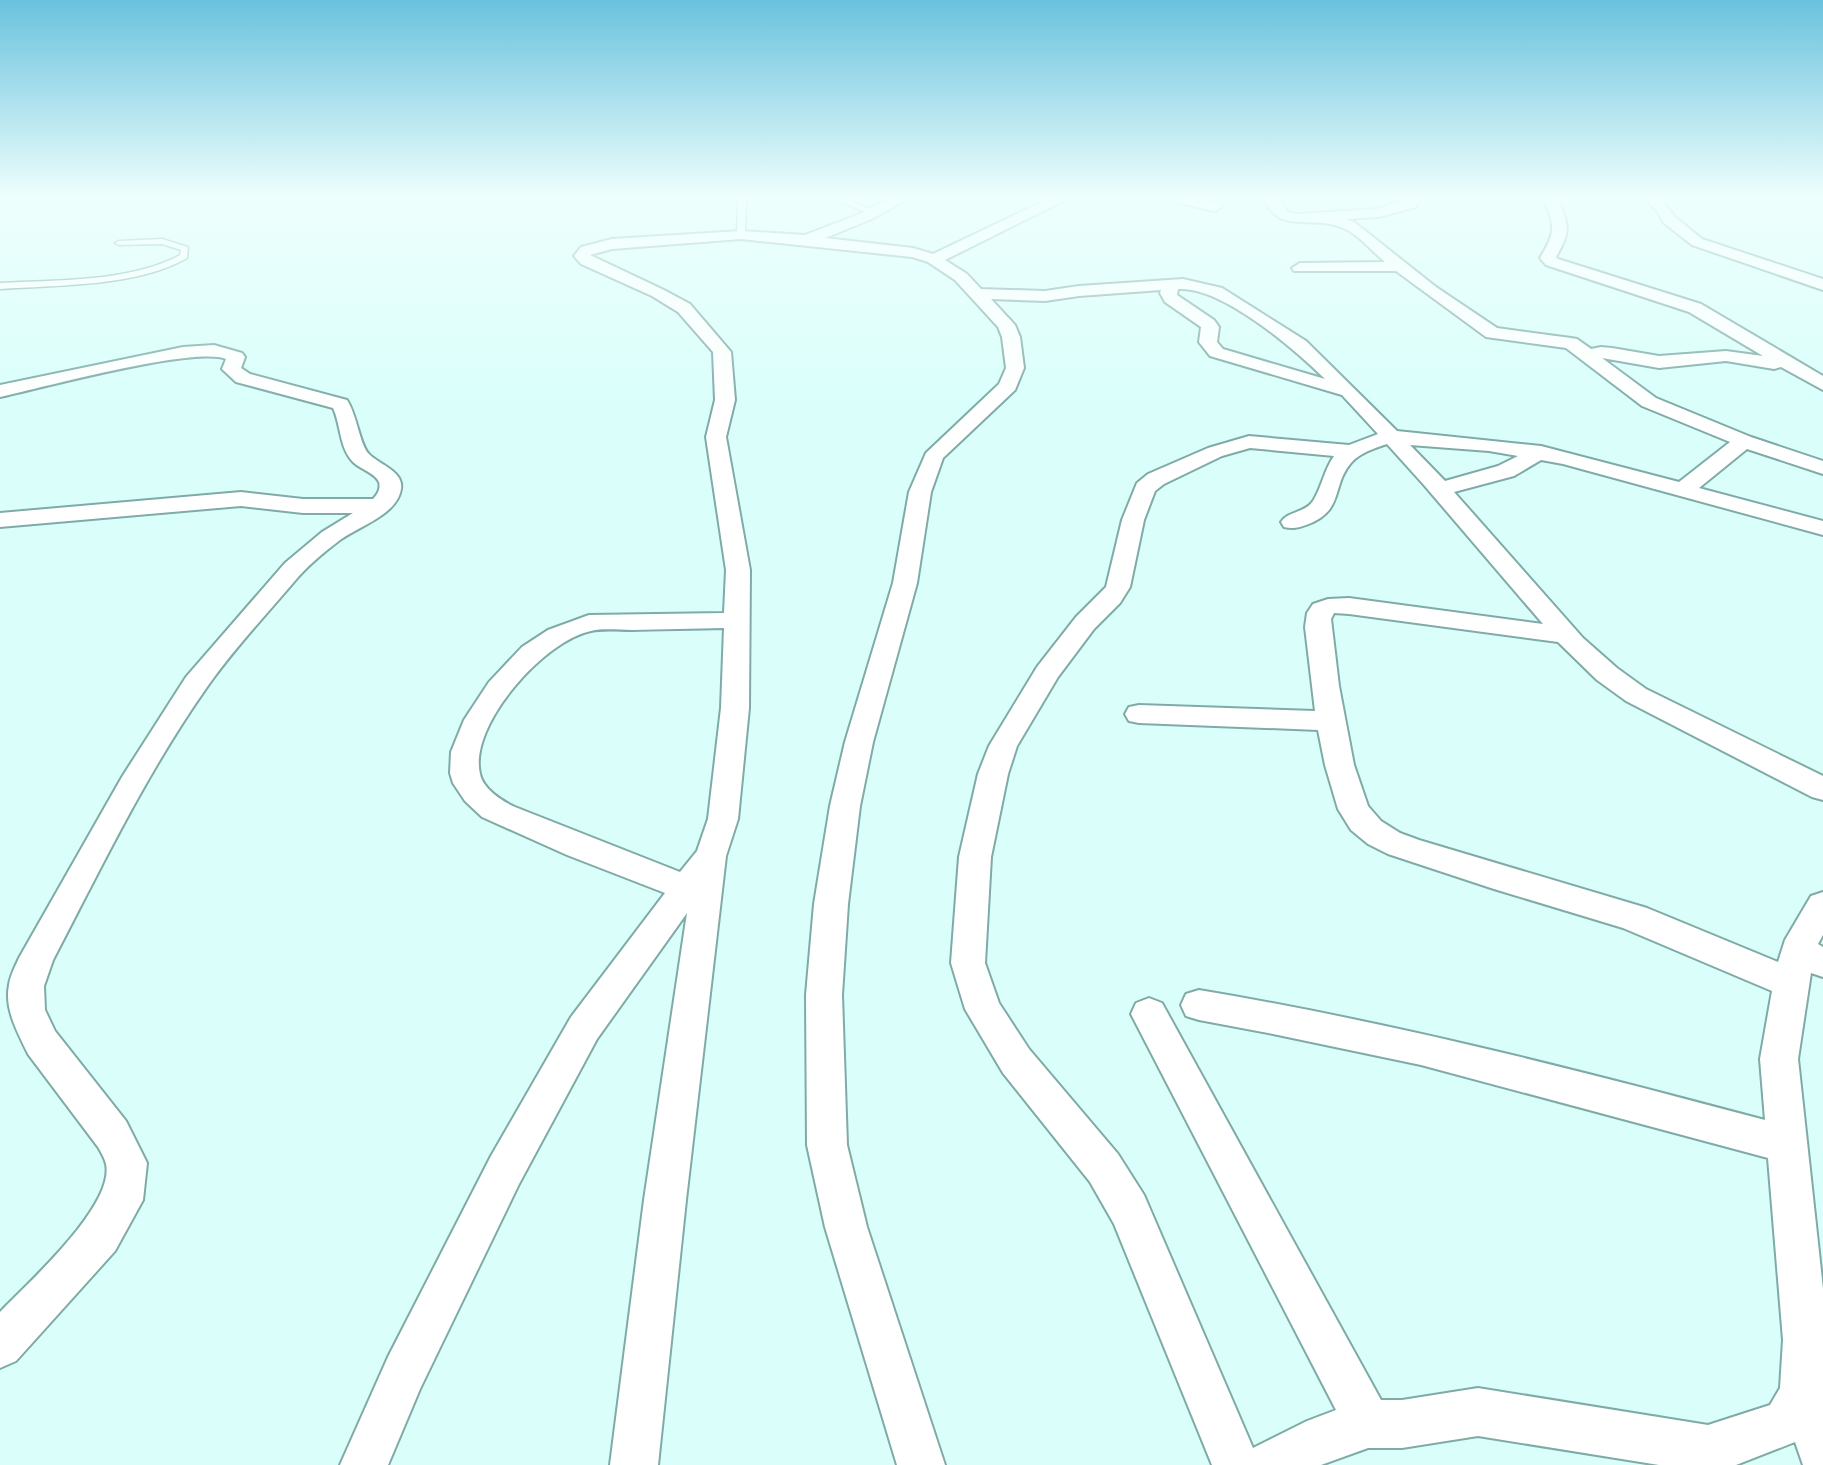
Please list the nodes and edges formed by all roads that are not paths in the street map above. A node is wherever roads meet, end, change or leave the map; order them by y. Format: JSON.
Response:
{"nodes":[{"id":1,"x":151,"y":267,"type":"edge"},
{"id":2,"x":601,"y":267,"type":"edge"},
{"id":3,"x":947,"y":267,"type":"edge"},
{"id":4,"x":1332,"y":267,"type":"edge"},
{"id":5,"x":1402,"y":267,"type":"edge"},
{"id":6,"x":1564,"y":267,"type":"edge"},
{"id":7,"x":1774,"y":267,"type":"edge"},
{"id":8,"x":1300,"y":268,"type":"dead end"},
{"id":9,"x":1171,"y":285,"type":"junction"},
{"id":10,"x":1823,"y":285,"type":"edge"},
{"id":11,"x":0,"y":286,"type":"edge"},
{"id":12,"x":978,"y":294,"type":"junction"},
{"id":13,"x":1590,"y":356,"type":"junction"},
{"id":14,"x":1788,"y":366,"type":"junction"},
{"id":15,"x":1823,"y":384,"type":"edge"},
{"id":16,"x":1348,"y":391,"type":"junction"},
{"id":17,"x":0,"y":392,"type":"edge"},
{"id":18,"x":1391,"y":437,"type":"junction"},
{"id":19,"x":1743,"y":441,"type":"junction"},
{"id":20,"x":1354,"y":452,"type":"junction"},
{"id":21,"x":1540,"y":452,"type":"junction"},
{"id":22,"x":1823,"y":468,"type":"edge"},
{"id":23,"x":1440,"y":489,"type":"junction"},
{"id":24,"x":1684,"y":489,"type":"junction"},
{"id":25,"x":378,"y":506,"type":"junction"},
{"id":26,"x":0,"y":520,"type":"edge"},
{"id":27,"x":1292,"y":522,"type":"dead end"},
{"id":28,"x":1823,"y":528,"type":"edge"},
{"id":29,"x":737,"y":620,"type":"junction"},
{"id":30,"x":1566,"y":635,"type":"junction"},
{"id":31,"x":1139,"y":714,"type":"dead end"},
{"id":32,"x":1332,"y":721,"type":"junction"},
{"id":33,"x":1823,"y":789,"type":"edge"},
{"id":34,"x":711,"y":855,"type":"junction"},
{"id":35,"x":687,"y":888,"type":"junction"},
{"id":36,"x":1823,"y":905,"type":"edge"},
{"id":37,"x":1803,"y":965,"type":"edge"},
{"id":38,"x":1199,"y":1005,"type":"dead end"},
{"id":39,"x":1149,"y":1014,"type":"dead end"},
{"id":40,"x":1786,"y":1144,"type":"junction"},
{"id":41,"x":0,"y":1345,"type":"edge"},
{"id":42,"x":1803,"y":1393,"type":"junction"},
{"id":43,"x":1368,"y":1424,"type":"junction"},
{"id":44,"x":1823,"y":1454,"type":"edge"},
{"id":45,"x":364,"y":1465,"type":"edge"},
{"id":46,"x":634,"y":1465,"type":"edge"},
{"id":47,"x":921,"y":1465,"type":"edge"},
{"id":48,"x":1236,"y":1465,"type":"edge"},
{"id":49,"x":1270,"y":1465,"type":"edge"}],
"edges":[{"from":1,"to":11,"type":"lane"},
{"from":2,"to":29,"type":"street"},
{"from":3,"to":12,"type":"street"},
{"from":4,"to":8,"type":"street"},
{"from":5,"to":13,"type":"street"},
{"from":6,"to":14,"type":"street"},
{"from":7,"to":10,"type":"street"},
{"from":9,"to":12,"type":"street"},
{"from":9,"to":16,"type":"street"},
{"from":9,"to":16,"type":"street"},
{"from":12,"to":47,"type":"street"},
{"from":13,"to":14,"type":"street"},
{"from":13,"to":19,"type":"street"},
{"from":14,"to":15,"type":"street"},
{"from":16,"to":18,"type":"street"},
{"from":17,"to":25,"type":"street"},
{"from":18,"to":20,"type":"street"},
{"from":18,"to":21,"type":"street"},
{"from":18,"to":23,"type":"street"},
{"from":19,"to":22,"type":"street"},
{"from":19,"to":24,"type":"street"},
{"from":20,"to":27,"type":"street"},
{"from":20,"to":48,"type":"street"},
{"from":21,"to":23,"type":"street"},
{"from":21,"to":24,"type":"street"},
{"from":23,"to":30,"type":"street"},
{"from":24,"to":28,"type":"street"},
{"from":25,"to":26,"type":"street"},
{"from":25,"to":41,"type":"street"},
{"from":29,"to":34,"type":"street"},
{"from":29,"to":35,"type":"street"},
{"from":30,"to":32,"type":"street"},
{"from":30,"to":33,"type":"street"},
{"from":31,"to":32,"type":"street"},
{"from":32,"to":37,"type":"street"},
{"from":34,"to":35,"type":"street"},
{"from":34,"to":46,"type":"street"},
{"from":35,"to":45,"type":"street"},
{"from":36,"to":37,"type":"street"},
{"from":37,"to":40,"type":"street"},
{"from":38,"to":40,"type":"street"},
{"from":39,"to":43,"type":"street"},
{"from":40,"to":42,"type":"street"},
{"from":42,"to":43,"type":"street"},
{"from":42,"to":44,"type":"street"},
{"from":43,"to":49,"type":"street"}]}
